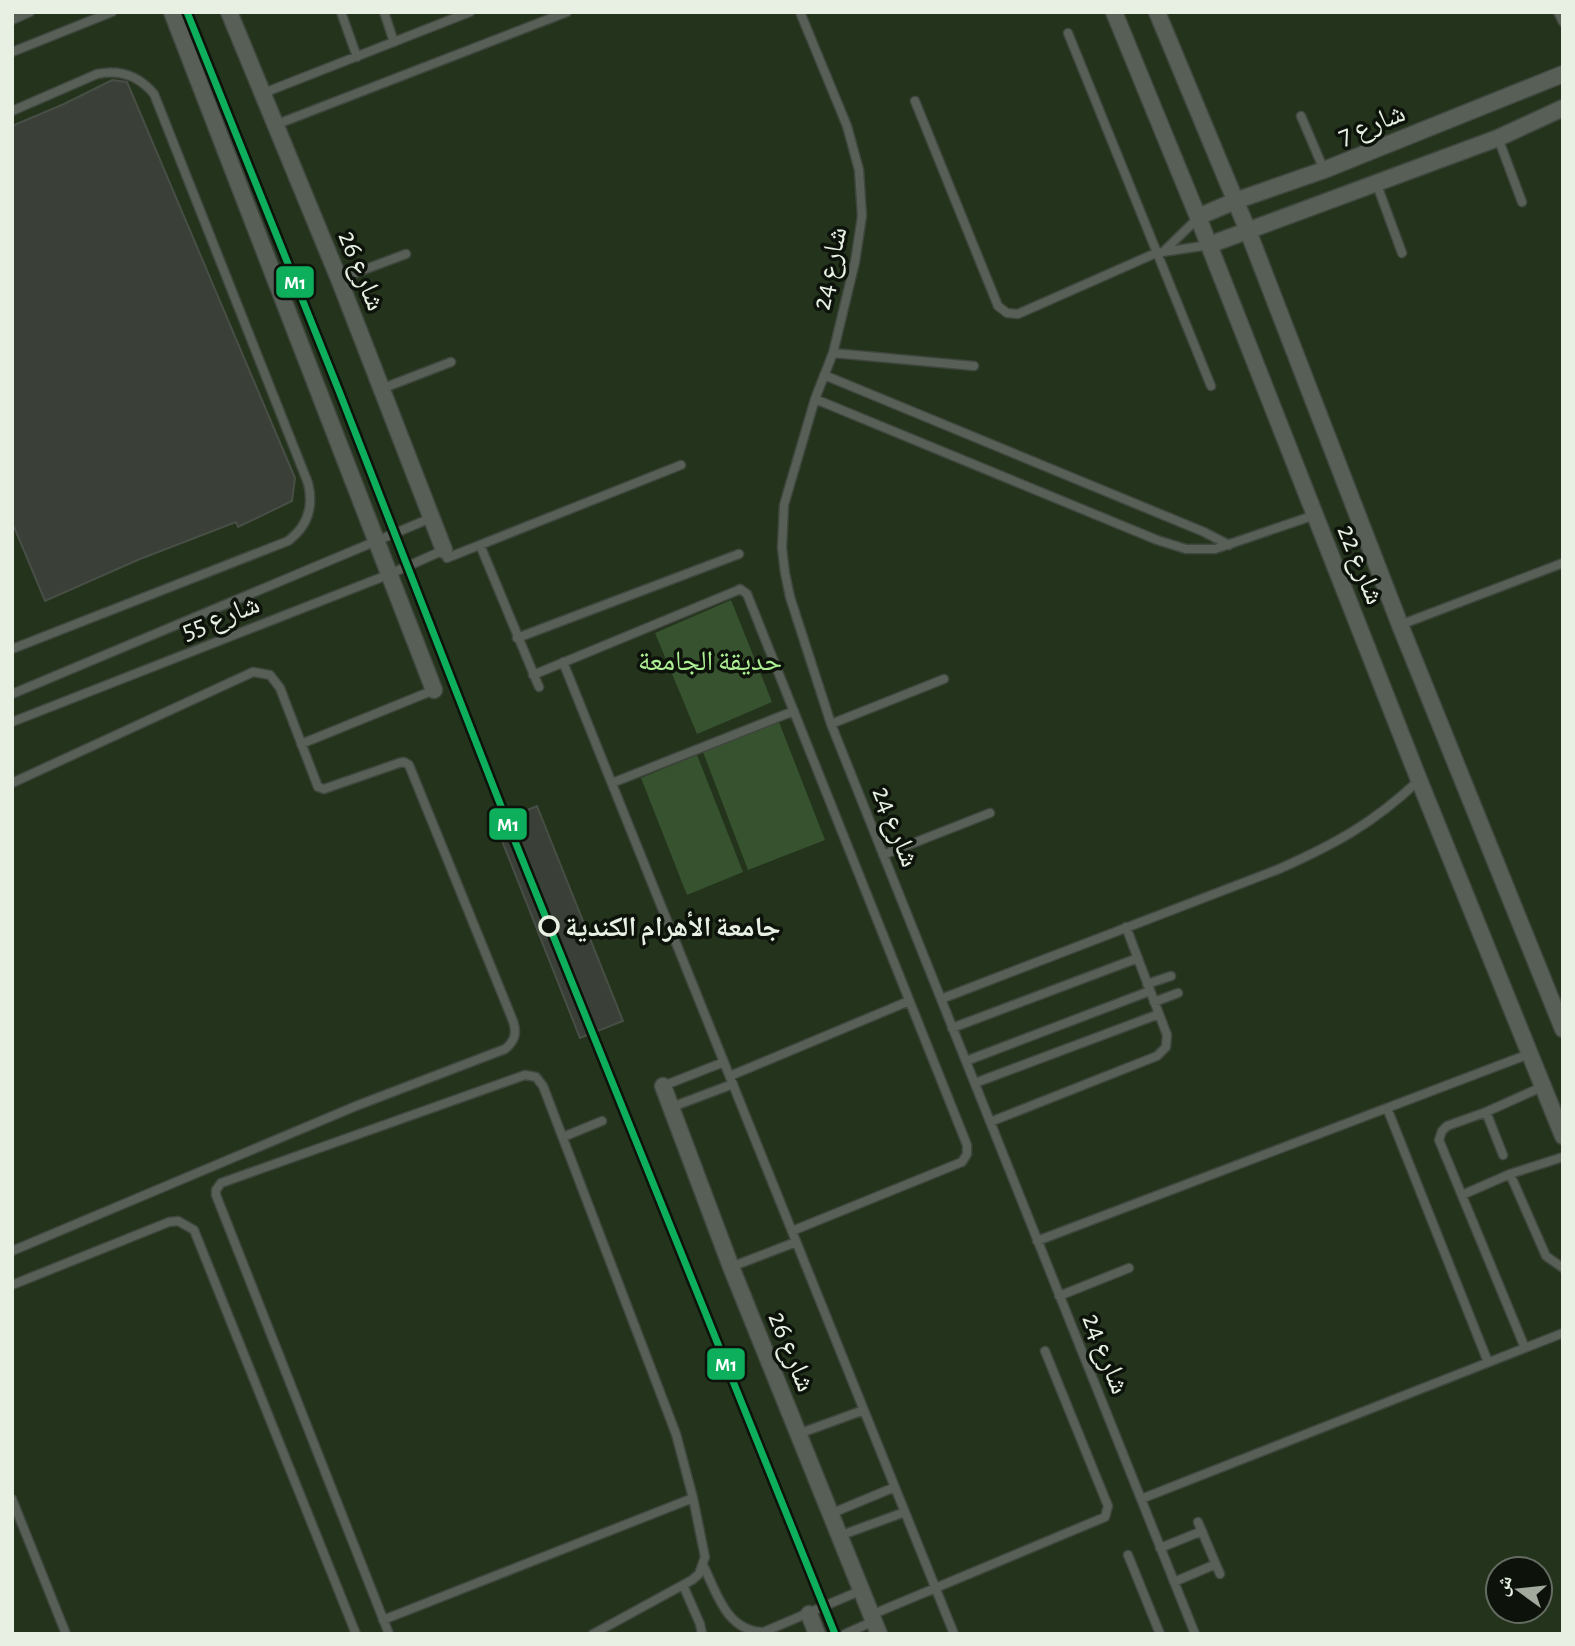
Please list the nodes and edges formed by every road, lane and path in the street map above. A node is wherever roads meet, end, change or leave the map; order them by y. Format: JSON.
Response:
{"nodes":[{"id":1,"x":30,"y":12,"type":"edge"},
{"id":2,"x":112,"y":12,"type":"edge"},
{"id":3,"x":172,"y":12,"type":"edge"},
{"id":4,"x":229,"y":12,"type":"edge"},
{"id":5,"x":341,"y":12,"type":"edge"},
{"id":6,"x":384,"y":12,"type":"edge"},
{"id":7,"x":470,"y":12,"type":"edge"},
{"id":8,"x":567,"y":12,"type":"edge"},
{"id":9,"x":800,"y":12,"type":"edge"},
{"id":10,"x":1114,"y":12,"type":"edge"},
{"id":11,"x":1157,"y":12,"type":"edge"},
{"id":12,"x":1558,"y":12,"type":"edge"},
{"id":13,"x":455,"y":15,"type":"edge"},
{"id":14,"x":12,"y":20,"type":"edge"},
{"id":15,"x":1563,"y":22,"type":"edge"},
{"id":16,"x":1068,"y":33,"type":"dead end"},
{"id":17,"x":394,"y":42,"type":"junction"},
{"id":18,"x":12,"y":52,"type":"edge"},
{"id":19,"x":357,"y":57,"type":"junction"},
{"id":20,"x":1563,"y":74,"type":"edge"},
{"id":21,"x":261,"y":94,"type":"junction"},
{"id":22,"x":915,"y":101,"type":"dead end"},
{"id":23,"x":1563,"y":108,"type":"edge"},
{"id":24,"x":12,"y":111,"type":"edge"},
{"id":25,"x":1301,"y":116,"type":"dead end"},
{"id":26,"x":275,"y":125,"type":"junction"},
{"id":27,"x":1498,"y":138,"type":"junction"},
{"id":28,"x":1324,"y":170,"type":"junction"},
{"id":29,"x":1377,"y":185,"type":"junction"},
{"id":30,"x":1235,"y":201,"type":"junction"},
{"id":31,"x":1522,"y":202,"type":"dead end"},
{"id":32,"x":1198,"y":217,"type":"junction"},
{"id":33,"x":1248,"y":231,"type":"junction"},
{"id":34,"x":1209,"y":245,"type":"junction"},
{"id":35,"x":1161,"y":252,"type":"junction"},
{"id":36,"x":1402,"y":253,"type":"dead end"},
{"id":37,"x":406,"y":254,"type":"dead end"},
{"id":38,"x":339,"y":279,"type":"junction"},
{"id":39,"x":833,"y":353,"type":"junction"},
{"id":40,"x":452,"y":362,"type":"dead end"},
{"id":41,"x":974,"y":366,"type":"dead end"},
{"id":42,"x":824,"y":375,"type":"junction"},
{"id":43,"x":1210,"y":386,"type":"dead end"},
{"id":44,"x":381,"y":389,"type":"junction"},
{"id":45,"x":815,"y":399,"type":"junction"},
{"id":46,"x":681,"y":465,"type":"dead end"},
{"id":47,"x":1315,"y":515,"type":"junction"},
{"id":48,"x":431,"y":518,"type":"junction"},
{"id":49,"x":377,"y":542,"type":"junction"},
{"id":50,"x":480,"y":545,"type":"junction"},
{"id":51,"x":1229,"y":545,"type":"junction"},
{"id":52,"x":446,"y":554,"type":"junction"},
{"id":53,"x":739,"y":554,"type":"dead end"},
{"id":54,"x":1563,"y":563,"type":"edge"},
{"id":55,"x":390,"y":574,"type":"junction"},
{"id":56,"x":1400,"y":625,"type":"junction"},
{"id":57,"x":517,"y":638,"type":"junction"},
{"id":58,"x":12,"y":649,"type":"edge"},
{"id":59,"x":563,"y":662,"type":"junction"},
{"id":60,"x":533,"y":675,"type":"junction"},
{"id":61,"x":944,"y":679,"type":"dead end"},
{"id":62,"x":539,"y":687,"type":"dead end"},
{"id":63,"x":434,"y":690,"type":"joint"},
{"id":64,"x":12,"y":694,"type":"edge"},
{"id":65,"x":794,"y":711,"type":"junction"},
{"id":66,"x":12,"y":722,"type":"edge"},
{"id":67,"x":831,"y":724,"type":"junction"},
{"id":68,"x":301,"y":744,"type":"junction"},
{"id":69,"x":1419,"y":780,"type":"junction"},
{"id":70,"x":12,"y":783,"type":"edge"},
{"id":71,"x":612,"y":783,"type":"junction"},
{"id":72,"x":990,"y":813,"type":"dead end"},
{"id":73,"x":883,"y":855,"type":"junction"},
{"id":74,"x":1126,"y":928,"type":"junction"},
{"id":75,"x":1138,"y":958,"type":"junction"},
{"id":76,"x":1171,"y":976,"type":"dead end"},
{"id":77,"x":1149,"y":988,"type":"junction"},
{"id":78,"x":1178,"y":993,"type":"dead end"},
{"id":79,"x":941,"y":999,"type":"junction"},
{"id":80,"x":909,"y":1001,"type":"junction"},
{"id":81,"x":1154,"y":1002,"type":"junction"},
{"id":82,"x":1159,"y":1014,"type":"junction"},
{"id":83,"x":952,"y":1028,"type":"junction"},
{"id":84,"x":1563,"y":1029,"type":"edge"},
{"id":85,"x":1529,"y":1054,"type":"junction"},
{"id":86,"x":966,"y":1061,"type":"junction"},
{"id":87,"x":724,"y":1062,"type":"junction"},
{"id":88,"x":731,"y":1080,"type":"junction"},
{"id":89,"x":975,"y":1083,"type":"junction"},
{"id":90,"x":663,"y":1086,"type":"joint"},
{"id":91,"x":1544,"y":1086,"type":"junction"},
{"id":92,"x":672,"y":1107,"type":"junction"},
{"id":93,"x":1387,"y":1108,"type":"junction"},
{"id":94,"x":1486,"y":1112,"type":"junction"},
{"id":95,"x":603,"y":1121,"type":"dead end"},
{"id":96,"x":990,"y":1122,"type":"junction"},
{"id":97,"x":1563,"y":1136,"type":"edge"},
{"id":98,"x":563,"y":1137,"type":"junction"},
{"id":99,"x":1503,"y":1155,"type":"dead end"},
{"id":100,"x":1563,"y":1157,"type":"edge"},
{"id":101,"x":1510,"y":1174,"type":"junction"},
{"id":102,"x":1462,"y":1195,"type":"junction"},
{"id":103,"x":792,"y":1231,"type":"junction"},
{"id":104,"x":1037,"y":1241,"type":"junction"},
{"id":105,"x":796,"y":1242,"type":"junction"},
{"id":106,"x":12,"y":1251,"type":"edge"},
{"id":107,"x":731,"y":1267,"type":"junction"},
{"id":108,"x":1129,"y":1268,"type":"dead end"},
{"id":109,"x":1563,"y":1268,"type":"edge"},
{"id":110,"x":12,"y":1285,"type":"edge"},
{"id":111,"x":1059,"y":1296,"type":"junction"},
{"id":112,"x":1563,"y":1333,"type":"edge"},
{"id":113,"x":1525,"y":1348,"type":"junction"},
{"id":114,"x":1045,"y":1351,"type":"dead end"},
{"id":115,"x":1488,"y":1362,"type":"junction"},
{"id":116,"x":864,"y":1410,"type":"junction"},
{"id":117,"x":797,"y":1434,"type":"junction"},
{"id":118,"x":895,"y":1487,"type":"junction"},
{"id":119,"x":693,"y":1498,"type":"junction"},
{"id":120,"x":12,"y":1499,"type":"edge"},
{"id":121,"x":1141,"y":1499,"type":"junction"},
{"id":122,"x":905,"y":1512,"type":"junction"},
{"id":123,"x":830,"y":1514,"type":"junction"},
{"id":124,"x":1198,"y":1522,"type":"dead end"},
{"id":125,"x":1202,"y":1531,"type":"junction"},
{"id":126,"x":839,"y":1536,"type":"junction"},
{"id":127,"x":1160,"y":1548,"type":"junction"},
{"id":128,"x":1128,"y":1555,"type":"dead end"},
{"id":129,"x":1216,"y":1564,"type":"junction"},
{"id":130,"x":704,"y":1565,"type":"junction"},
{"id":131,"x":1220,"y":1574,"type":"dead end"},
{"id":132,"x":1174,"y":1582,"type":"junction"},
{"id":133,"x":683,"y":1585,"type":"junction"},
{"id":134,"x":936,"y":1589,"type":"junction"},
{"id":135,"x":862,"y":1590,"type":"junction"},
{"id":136,"x":809,"y":1614,"type":"junction"},
{"id":137,"x":383,"y":1620,"type":"junction"},
{"id":138,"x":875,"y":1623,"type":"edge"},
{"id":139,"x":761,"y":1633,"type":"edge"},
{"id":140,"x":66,"y":1634,"type":"edge"},
{"id":141,"x":356,"y":1634,"type":"edge"},
{"id":142,"x":389,"y":1634,"type":"edge"},
{"id":143,"x":593,"y":1634,"type":"edge"},
{"id":144,"x":702,"y":1634,"type":"edge"},
{"id":145,"x":817,"y":1634,"type":"edge"},
{"id":146,"x":845,"y":1634,"type":"edge"},
{"id":147,"x":954,"y":1634,"type":"edge"},
{"id":148,"x":1160,"y":1634,"type":"edge"},
{"id":149,"x":1195,"y":1634,"type":"edge"}],
"edges":[{"from":1,"to":14,"type":"lane"},
{"from":2,"to":18,"type":"lane"},
{"from":3,"to":49,"type":"street"},
{"from":4,"to":21,"type":"street","name":"شارع 26"},
{"from":5,"to":19,"type":"lane"},
{"from":6,"to":17,"type":"lane"},
{"from":7,"to":13,"type":"lane"},
{"from":8,"to":26,"type":"lane"},
{"from":9,"to":39,"type":"lane","name":"شارع 24"},
{"from":10,"to":32,"type":"street","name":"شارع 22"},
{"from":11,"to":30,"type":"street","name":"شارع 22"},
{"from":12,"to":15,"type":"lane"},
{"from":13,"to":17,"type":"lane"},
{"from":16,"to":35,"type":"lane"},
{"from":17,"to":19,"type":"lane"},
{"from":19,"to":21,"type":"lane"},
{"from":20,"to":28,"type":"street","name":"شارع 7"},
{"from":21,"to":26,"type":"street","name":"شارع 26"},
{"from":22,"to":35,"type":"lane"},
{"from":23,"to":27,"type":"street","name":"شارع 7"},
{"from":24,"to":58,"type":"lane"},
{"from":25,"to":28,"type":"lane"},
{"from":26,"to":38,"type":"street","name":"شارع 26"},
{"from":27,"to":29,"type":"street","name":"شارع 7"},
{"from":27,"to":31,"type":"lane"},
{"from":28,"to":30,"type":"street","name":"شارع 7"},
{"from":29,"to":33,"type":"street","name":"شارع 7"},
{"from":29,"to":36,"type":"lane"},
{"from":30,"to":32,"type":"street","name":"شارع 7"},
{"from":30,"to":33,"type":"street","name":"شارع 22"},
{"from":32,"to":34,"type":"street","name":"شارع 22"},
{"from":32,"to":35,"type":"lane"},
{"from":33,"to":34,"type":"street","name":"شارع 7"},
{"from":33,"to":56,"type":"street","name":"شارع 22"},
{"from":34,"to":35,"type":"lane"},
{"from":34,"to":47,"type":"street","name":"شارع 22"},
{"from":35,"to":43,"type":"lane"},
{"from":37,"to":38,"type":"lane"},
{"from":38,"to":44,"type":"street","name":"شارع 26"},
{"from":39,"to":41,"type":"lane"},
{"from":39,"to":42,"type":"lane","name":"شارع 24"},
{"from":40,"to":44,"type":"lane"},
{"from":42,"to":45,"type":"lane","name":"شارع 24"},
{"from":42,"to":51,"type":"lane"},
{"from":44,"to":48,"type":"street","name":"شارع 26"},
{"from":45,"to":51,"type":"lane"},
{"from":45,"to":67,"type":"lane","name":"شارع 24"},
{"from":46,"to":50,"type":"lane","name":"شارع 55"},
{"from":47,"to":51,"type":"lane"},
{"from":47,"to":69,"type":"street","name":"شارع 22"},
{"from":48,"to":49,"type":"lane","name":"شارع 55"},
{"from":48,"to":52,"type":"street","name":"شارع 26"},
{"from":49,"to":55,"type":"street"},
{"from":49,"to":64,"type":"lane","name":"شارع 55"},
{"from":50,"to":52,"type":"lane","name":"شارع 55"},
{"from":50,"to":57,"type":"lane"},
{"from":52,"to":55,"type":"lane","name":"شارع 55"},
{"from":53,"to":57,"type":"lane"},
{"from":54,"to":56,"type":"lane"},
{"from":55,"to":63,"type":"street"},
{"from":55,"to":66,"type":"lane","name":"شارع 55"},
{"from":56,"to":84,"type":"street","name":"شارع 22"},
{"from":57,"to":60,"type":"lane"},
{"from":59,"to":60,"type":"lane"},
{"from":59,"to":65,"type":"lane"},
{"from":59,"to":71,"type":"lane"},
{"from":60,"to":62,"type":"lane"},
{"from":61,"to":67,"type":"lane"},
{"from":63,"to":68,"type":"lane"},
{"from":65,"to":71,"type":"lane"},
{"from":65,"to":80,"type":"lane"},
{"from":67,"to":73,"type":"lane","name":"شارع 24"},
{"from":68,"to":70,"type":"lane"},
{"from":68,"to":106,"type":"lane"},
{"from":69,"to":74,"type":"lane"},
{"from":69,"to":85,"type":"street","name":"شارع 22"},
{"from":71,"to":87,"type":"lane"},
{"from":72,"to":73,"type":"lane"},
{"from":73,"to":79,"type":"lane","name":"شارع 24"},
{"from":74,"to":75,"type":"lane"},
{"from":74,"to":79,"type":"lane"},
{"from":75,"to":77,"type":"lane"},
{"from":75,"to":83,"type":"lane"},
{"from":76,"to":77,"type":"lane"},
{"from":77,"to":81,"type":"lane"},
{"from":77,"to":86,"type":"lane"},
{"from":78,"to":81,"type":"lane"},
{"from":79,"to":83,"type":"lane","name":"شارع 24"},
{"from":80,"to":88,"type":"lane"},
{"from":80,"to":103,"type":"lane"},
{"from":81,"to":82,"type":"lane"},
{"from":82,"to":89,"type":"lane"},
{"from":82,"to":96,"type":"lane"},
{"from":83,"to":86,"type":"lane","name":"شارع 24"},
{"from":85,"to":91,"type":"street","name":"شارع 22"},
{"from":85,"to":93,"type":"lane"},
{"from":86,"to":89,"type":"lane","name":"شارع 24"},
{"from":87,"to":88,"type":"lane"},
{"from":87,"to":90,"type":"lane"},
{"from":88,"to":92,"type":"lane"},
{"from":88,"to":103,"type":"lane"},
{"from":89,"to":96,"type":"lane","name":"شارع 24"},
{"from":90,"to":92,"type":"street","name":"شارع 26"},
{"from":91,"to":94,"type":"lane"},
{"from":91,"to":97,"type":"street","name":"شارع 22"},
{"from":92,"to":107,"type":"street","name":"شارع 26"},
{"from":93,"to":104,"type":"lane"},
{"from":93,"to":115,"type":"lane"},
{"from":94,"to":99,"type":"lane"},
{"from":94,"to":102,"type":"lane"},
{"from":95,"to":98,"type":"lane"},
{"from":96,"to":104,"type":"lane","name":"شارع 24"},
{"from":98,"to":119,"type":"lane"},
{"from":98,"to":137,"type":"lane"},
{"from":100,"to":101,"type":"lane"},
{"from":101,"to":102,"type":"lane"},
{"from":101,"to":109,"type":"lane"},
{"from":102,"to":113,"type":"lane"},
{"from":103,"to":105,"type":"lane"},
{"from":104,"to":111,"type":"lane","name":"شارع 24"},
{"from":105,"to":107,"type":"lane"},
{"from":105,"to":116,"type":"lane"},
{"from":107,"to":117,"type":"street","name":"شارع 26"},
{"from":108,"to":111,"type":"lane"},
{"from":110,"to":141,"type":"lane"},
{"from":111,"to":121,"type":"lane","name":"شارع 24"},
{"from":112,"to":113,"type":"lane"},
{"from":113,"to":115,"type":"lane"},
{"from":114,"to":134,"type":"lane"},
{"from":115,"to":121,"type":"lane"},
{"from":116,"to":117,"type":"lane"},
{"from":116,"to":118,"type":"lane"},
{"from":117,"to":123,"type":"street","name":"شارع 26"},
{"from":118,"to":122,"type":"lane"},
{"from":118,"to":123,"type":"lane"},
{"from":119,"to":130,"type":"lane"},
{"from":119,"to":137,"type":"lane"},
{"from":120,"to":140,"type":"lane"},
{"from":121,"to":127,"type":"lane","name":"شارع 24"},
{"from":122,"to":126,"type":"lane"},
{"from":122,"to":134,"type":"lane"},
{"from":123,"to":126,"type":"street","name":"شارع 26"},
{"from":124,"to":125,"type":"lane"},
{"from":125,"to":127,"type":"lane"},
{"from":125,"to":129,"type":"lane"},
{"from":126,"to":135,"type":"street","name":"شارع 26"},
{"from":127,"to":132,"type":"lane","name":"شارع 24"},
{"from":128,"to":148,"type":"lane"},
{"from":129,"to":131,"type":"lane"},
{"from":129,"to":132,"type":"lane"},
{"from":130,"to":133,"type":"lane"},
{"from":130,"to":139,"type":"lane"},
{"from":132,"to":149,"type":"lane","name":"شارع 24"},
{"from":133,"to":143,"type":"lane"},
{"from":133,"to":144,"type":"lane"},
{"from":134,"to":138,"type":"lane"},
{"from":134,"to":147,"type":"lane"},
{"from":135,"to":136,"type":"lane"},
{"from":135,"to":138,"type":"street","name":"شارع 26"},
{"from":136,"to":139,"type":"lane"},
{"from":136,"to":145,"type":"street"},
{"from":137,"to":142,"type":"lane"},
{"from":138,"to":146,"type":"lane"}]}
